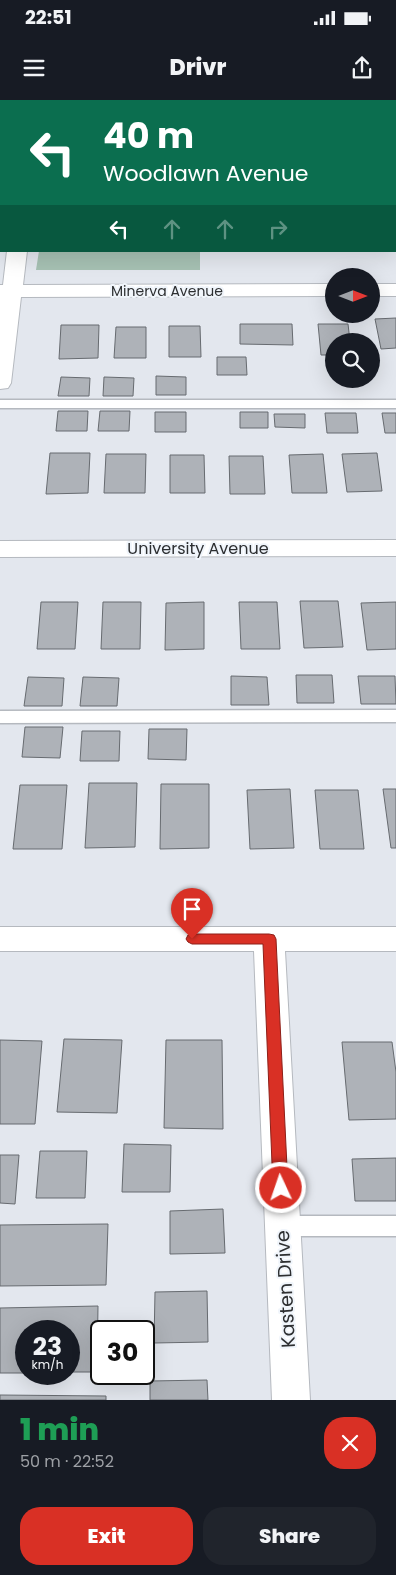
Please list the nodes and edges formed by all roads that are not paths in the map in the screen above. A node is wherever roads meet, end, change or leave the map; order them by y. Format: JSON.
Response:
{"nodes":[{"id":1,"x":17,"y":252,"type":"edge"},
{"id":2,"x":325,"y":290,"type":"edge"},
{"id":3,"x":380,"y":290,"type":"edge"},
{"id":4,"x":396,"y":290,"type":"edge"},
{"id":5,"x":6,"y":291,"type":"edge"},
{"id":6,"x":0,"y":383,"type":"edge"},
{"id":7,"x":0,"y":404,"type":"edge"},
{"id":8,"x":396,"y":404,"type":"edge"},
{"id":9,"x":396,"y":548,"type":"edge"},
{"id":10,"x":0,"y":549,"type":"edge"},
{"id":11,"x":396,"y":716,"type":"edge"},
{"id":12,"x":0,"y":717,"type":"edge"},
{"id":13,"x":0,"y":939,"type":"edge"},
{"id":14,"x":269,"y":939,"type":"junction"},
{"id":15,"x":396,"y":939,"type":"edge"},
{"id":16,"x":282,"y":1226,"type":"junction"},
{"id":17,"x":396,"y":1226,"type":"edge"},
{"id":18,"x":291,"y":1400,"type":"edge"}],
"edges":[{"from":1,"to":5,"type":"street"},
{"from":2,"to":5,"type":"street","name":"Minerva Avenue"},
{"from":3,"to":4,"type":"street"},
{"from":5,"to":6,"type":"street"},
{"from":7,"to":8,"type":"lane"},
{"from":9,"to":10,"type":"street","name":"University Avenue"},
{"from":11,"to":12,"type":"lane"},
{"from":13,"to":14,"type":"street"},
{"from":14,"to":15,"type":"street"},
{"from":14,"to":16,"type":"street","name":"Kasten Drive"},
{"from":16,"to":17,"type":"lane"},
{"from":16,"to":18,"type":"street","name":"Kasten Drive"}]}
